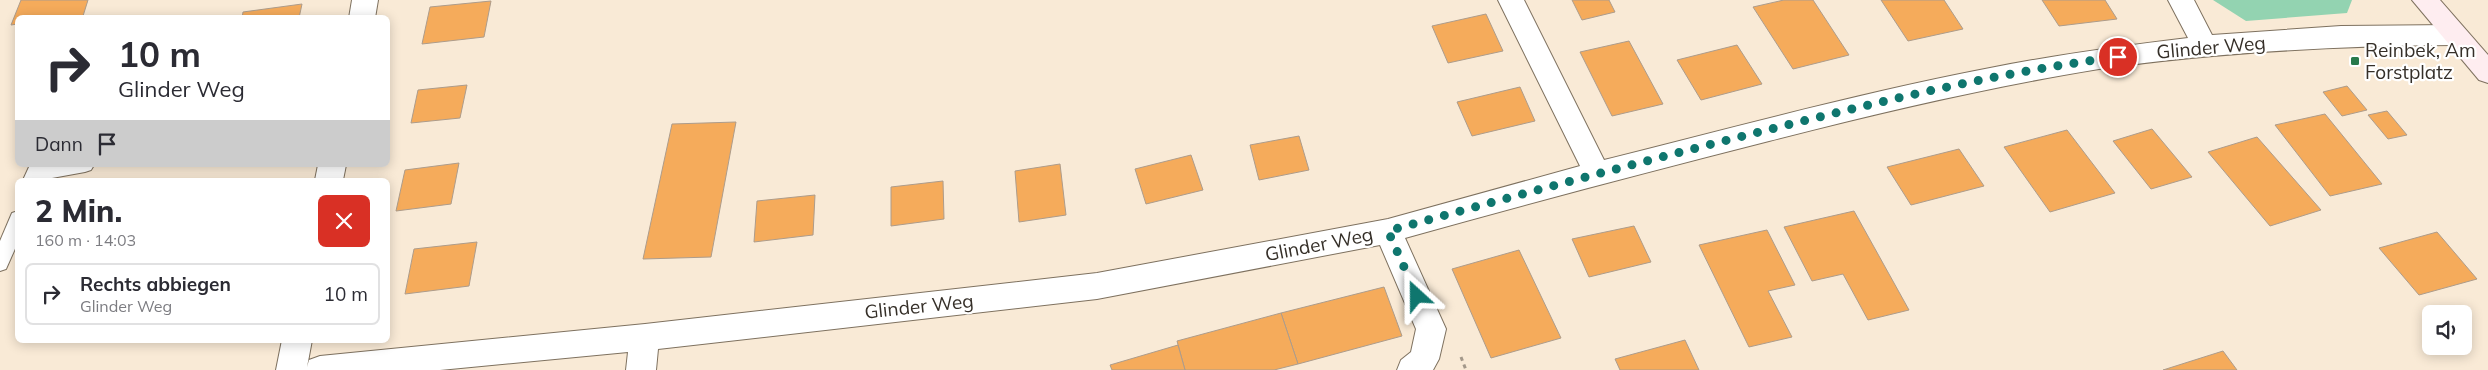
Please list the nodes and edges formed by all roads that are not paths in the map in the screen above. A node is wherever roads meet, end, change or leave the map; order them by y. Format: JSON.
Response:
{"nodes":[{"id":1,"x":365,"y":0,"type":"edge"},
{"id":2,"x":1511,"y":0,"type":"edge"},
{"id":3,"x":2181,"y":0,"type":"edge"},
{"id":4,"x":2425,"y":0,"type":"edge"},
{"id":5,"x":362,"y":15,"type":"edge"},
{"id":6,"x":2453,"y":35,"type":"junction"},
{"id":7,"x":2205,"y":46,"type":"junction"},
{"id":8,"x":2488,"y":73,"type":"edge"},
{"id":9,"x":71,"y":167,"type":"edge"},
{"id":10,"x":1597,"y":173,"type":"junction"},
{"id":11,"x":33,"y":178,"type":"edge"},
{"id":12,"x":15,"y":226,"type":"edge"},
{"id":13,"x":1388,"y":231,"type":"junction"},
{"id":14,"x":0,"y":263,"type":"edge"},
{"id":15,"x":645,"y":338,"type":"junction"},
{"id":16,"x":296,"y":343,"type":"edge"},
{"id":17,"x":291,"y":370,"type":"edge"},
{"id":18,"x":320,"y":370,"type":"edge"},
{"id":19,"x":641,"y":370,"type":"edge"},
{"id":20,"x":1412,"y":370,"type":"edge"}],
"edges":[{"from":1,"to":5,"type":"street"},
{"from":2,"to":10,"type":"street"},
{"from":3,"to":7,"type":"street"},
{"from":4,"to":6,"type":"main road"},
{"from":6,"to":7,"type":"street","name":"Glinder Weg"},
{"from":6,"to":8,"type":"main road"},
{"from":7,"to":10,"type":"street","name":"Glinder Weg"},
{"from":9,"to":11,"type":"lane"},
{"from":10,"to":13,"type":"street","name":"Glinder Weg"},
{"from":12,"to":14,"type":"lane"},
{"from":13,"to":15,"type":"street","name":"Glinder Weg"},
{"from":13,"to":20,"type":"street"},
{"from":15,"to":18,"type":"street","name":"Glinder Weg"},
{"from":15,"to":19,"type":"street"},
{"from":16,"to":17,"type":"street"}]}
